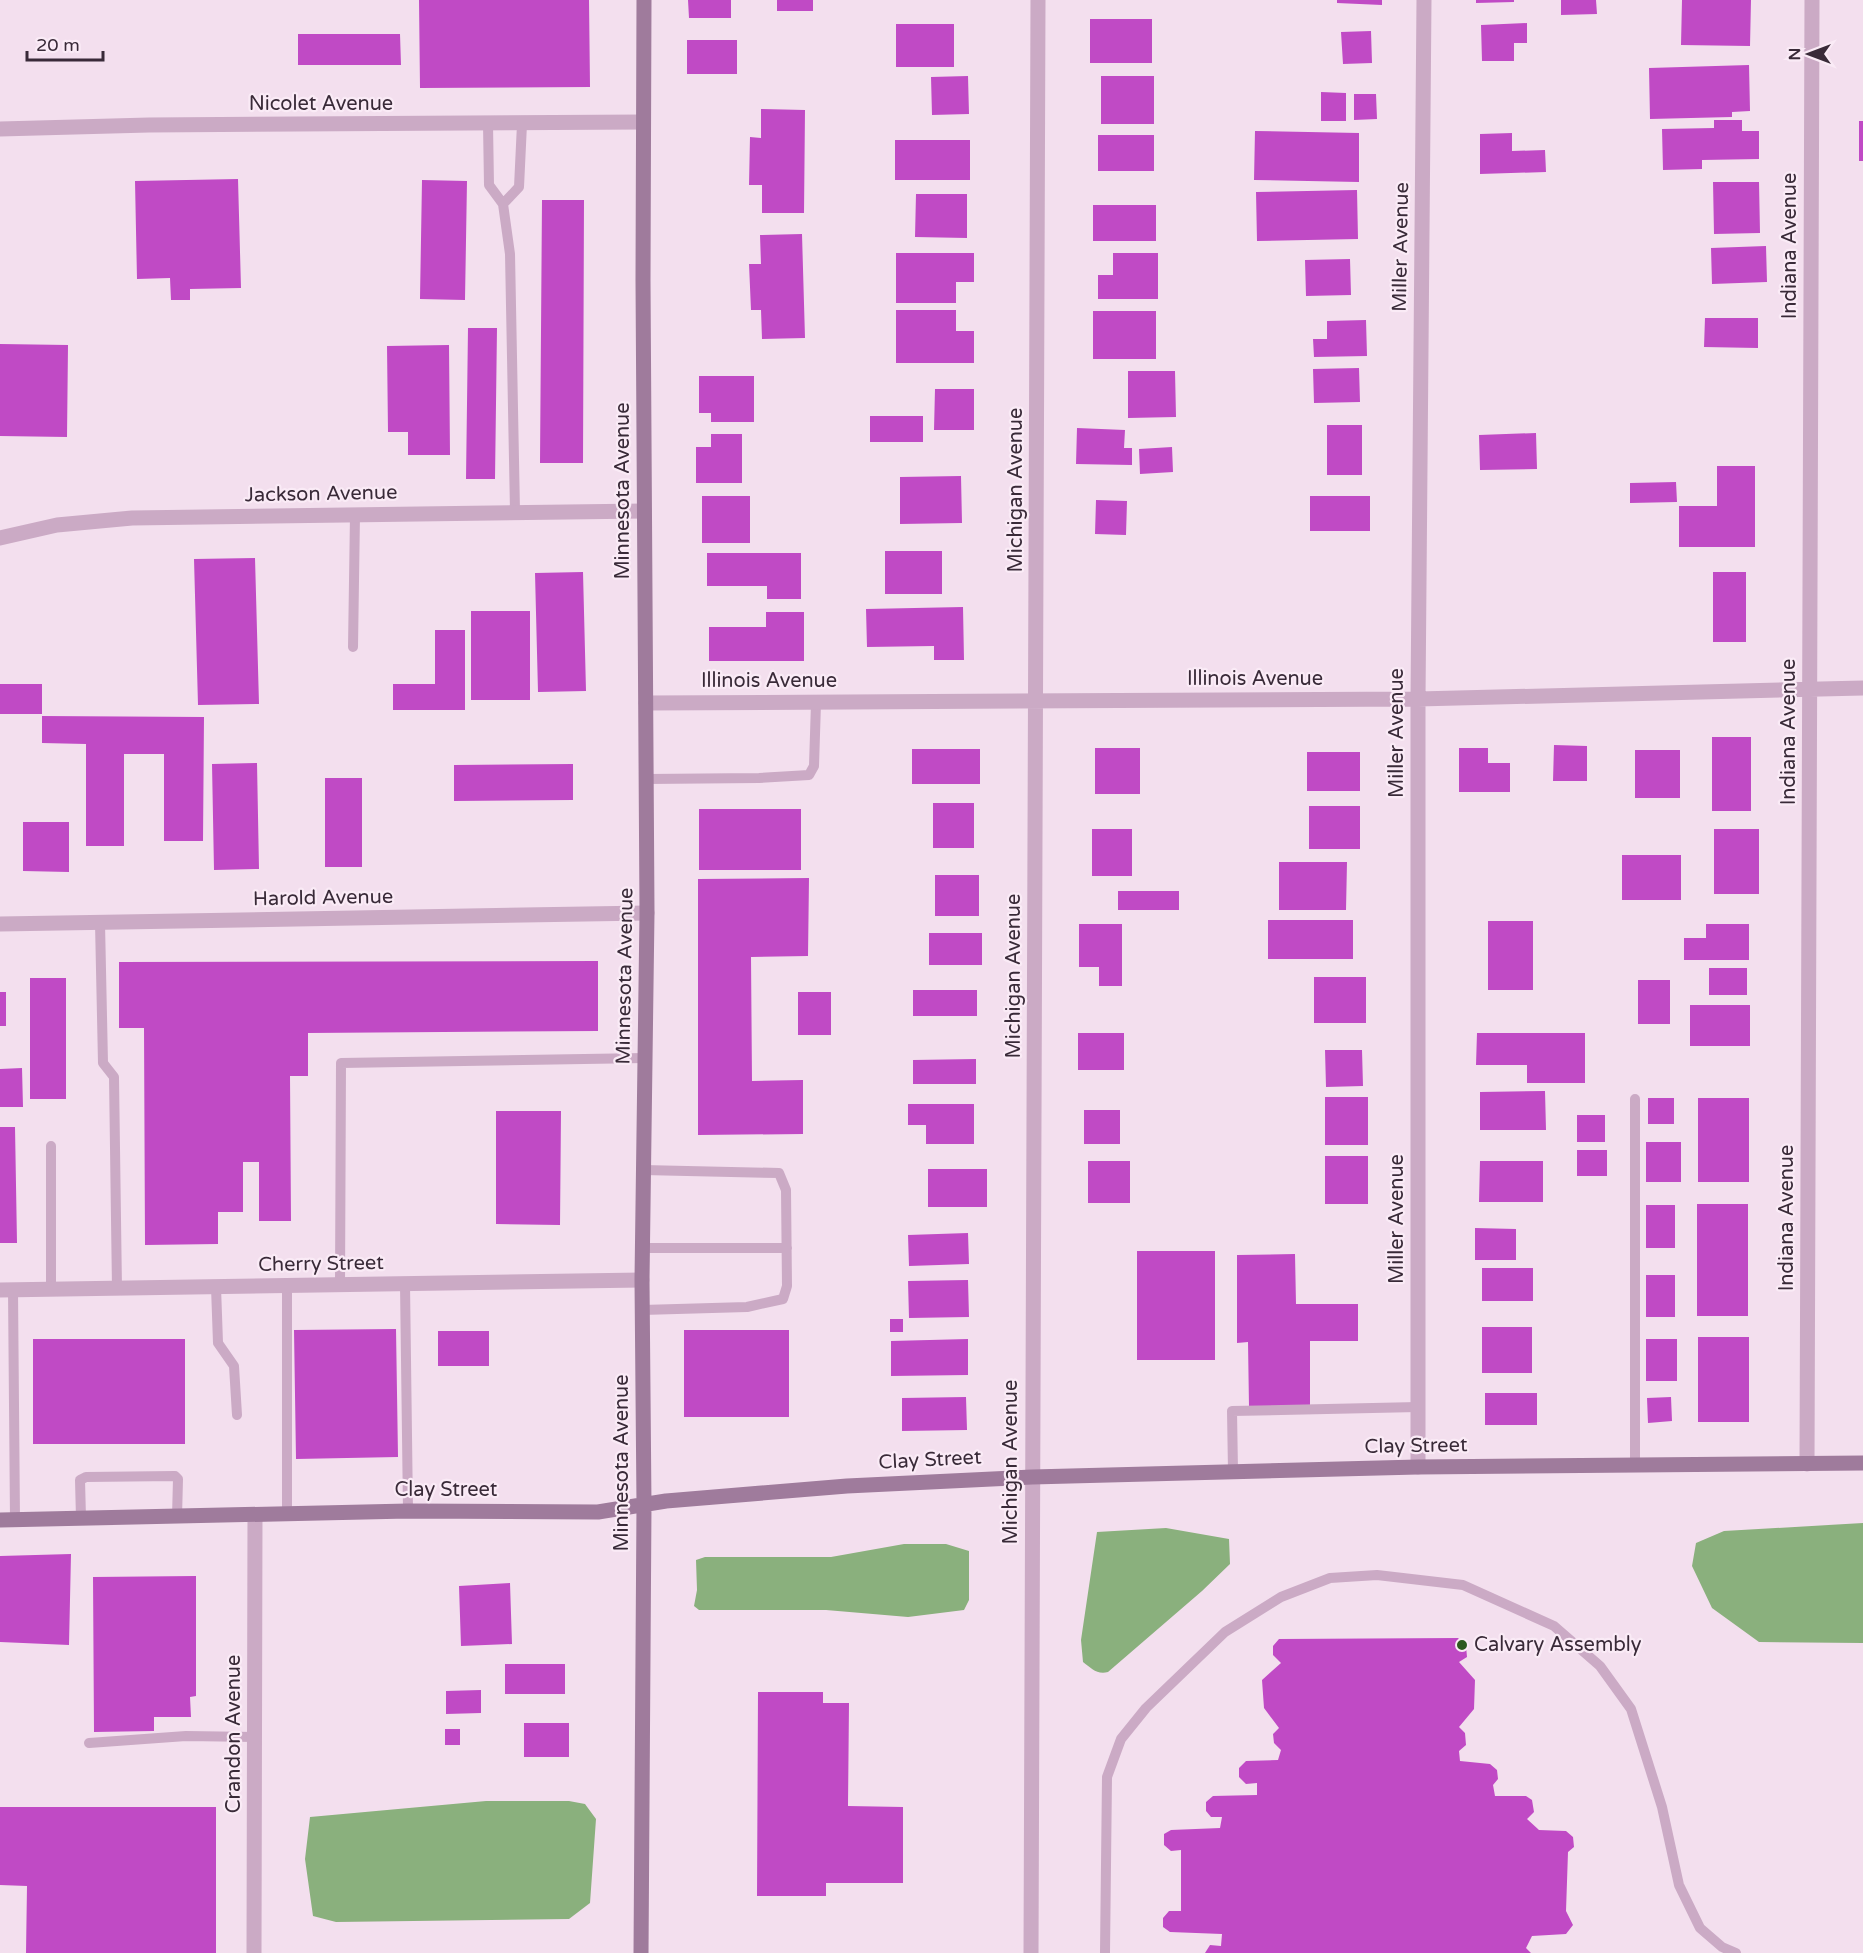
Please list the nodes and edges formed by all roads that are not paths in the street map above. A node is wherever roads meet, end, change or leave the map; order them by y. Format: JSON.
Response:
{"nodes":[{"id":1,"x":644,"y":0,"type":"edge"},
{"id":2,"x":1038,"y":0,"type":"edge"},
{"id":3,"x":1424,"y":0,"type":"edge"},
{"id":4,"x":1812,"y":0,"type":"edge"},
{"id":5,"x":643,"y":122,"type":"junction"},
{"id":6,"x":488,"y":124,"type":"junction"},
{"id":7,"x":522,"y":124,"type":"junction"},
{"id":8,"x":0,"y":129,"type":"edge"},
{"id":9,"x":503,"y":204,"type":"junction"},
{"id":10,"x":516,"y":511,"type":"junction"},
{"id":11,"x":644,"y":511,"type":"junction"},
{"id":12,"x":355,"y":514,"type":"junction"},
{"id":13,"x":0,"y":538,"type":"edge"},
{"id":14,"x":353,"y":647,"type":"dead end"},
{"id":15,"x":1863,"y":688,"type":"edge"},
{"id":16,"x":1811,"y":689,"type":"junction"},
{"id":17,"x":1418,"y":699,"type":"junction"},
{"id":18,"x":1036,"y":701,"type":"junction"},
{"id":19,"x":646,"y":703,"type":"junction"},
{"id":20,"x":816,"y":703,"type":"junction"},
{"id":21,"x":647,"y":779,"type":"junction"},
{"id":22,"x":647,"y":913,"type":"junction"},
{"id":23,"x":100,"y":923,"type":"junction"},
{"id":24,"x":0,"y":924,"type":"edge"},
{"id":25,"x":645,"y":1058,"type":"junction"},
{"id":26,"x":1635,"y":1099,"type":"dead end"},
{"id":27,"x":51,"y":1146,"type":"dead end"},
{"id":28,"x":643,"y":1170,"type":"junction"},
{"id":29,"x":642,"y":1248,"type":"junction"},
{"id":30,"x":787,"y":1248,"type":"junction"},
{"id":31,"x":642,"y":1280,"type":"junction"},
{"id":32,"x":405,"y":1284,"type":"junction"},
{"id":33,"x":340,"y":1285,"type":"junction"},
{"id":34,"x":287,"y":1286,"type":"junction"},
{"id":35,"x":216,"y":1287,"type":"junction"},
{"id":36,"x":117,"y":1288,"type":"junction"},
{"id":37,"x":7,"y":1290,"type":"edge"},
{"id":38,"x":51,"y":1290,"type":"junction"},
{"id":39,"x":642,"y":1310,"type":"junction"},
{"id":40,"x":1418,"y":1407,"type":"junction"},
{"id":41,"x":237,"y":1415,"type":"dead end"},
{"id":42,"x":1863,"y":1463,"type":"edge"},
{"id":43,"x":1807,"y":1464,"type":"junction"},
{"id":44,"x":1635,"y":1465,"type":"junction"},
{"id":45,"x":1418,"y":1467,"type":"junction"},
{"id":46,"x":1233,"y":1471,"type":"junction"},
{"id":47,"x":1032,"y":1476,"type":"junction"},
{"id":48,"x":644,"y":1505,"type":"junction"},
{"id":49,"x":408,"y":1511,"type":"junction"},
{"id":50,"x":287,"y":1514,"type":"junction"},
{"id":51,"x":255,"y":1515,"type":"junction"},
{"id":52,"x":177,"y":1516,"type":"junction"},
{"id":53,"x":81,"y":1518,"type":"junction"},
{"id":54,"x":8,"y":1520,"type":"edge"},
{"id":55,"x":255,"y":1737,"type":"junction"},
{"id":56,"x":89,"y":1743,"type":"dead end"},
{"id":57,"x":254,"y":1953,"type":"edge"},
{"id":58,"x":641,"y":1953,"type":"edge"},
{"id":59,"x":1031,"y":1953,"type":"edge"},
{"id":60,"x":1105,"y":1953,"type":"edge"},
{"id":61,"x":1736,"y":1953,"type":"edge"}],
"edges":[{"from":1,"to":5,"type":"street","name":"Minnesota Avenue"},
{"from":2,"to":18,"type":"street","name":"Michigan Avenue"},
{"from":3,"to":17,"type":"street","name":"Miller Avenue"},
{"from":4,"to":16,"type":"street","name":"Indiana Avenue"},
{"from":5,"to":7,"type":"street","name":"Nicolet Avenue"},
{"from":5,"to":11,"type":"street","name":"Minnesota Avenue"},
{"from":6,"to":7,"type":"street","name":"Nicolet Avenue"},
{"from":6,"to":8,"type":"street","name":"Nicolet Avenue"},
{"from":6,"to":9,"type":"lane"},
{"from":7,"to":9,"type":"lane"},
{"from":9,"to":10,"type":"lane"},
{"from":10,"to":11,"type":"street","name":"Jackson Avenue"},
{"from":10,"to":12,"type":"street","name":"Jackson Avenue"},
{"from":11,"to":19,"type":"street","name":"Minnesota Avenue"},
{"from":12,"to":13,"type":"street","name":"Jackson Avenue"},
{"from":12,"to":14,"type":"lane"},
{"from":15,"to":16,"type":"street","name":"Illinois Avenue"},
{"from":16,"to":17,"type":"street","name":"Illinois Avenue"},
{"from":16,"to":43,"type":"street","name":"Indiana Avenue"},
{"from":17,"to":18,"type":"street","name":"Illinois Avenue"},
{"from":17,"to":40,"type":"street","name":"Miller Avenue"},
{"from":18,"to":20,"type":"street","name":"Illinois Avenue"},
{"from":18,"to":47,"type":"street","name":"Michigan Avenue"},
{"from":19,"to":20,"type":"street","name":"Illinois Avenue"},
{"from":19,"to":21,"type":"street","name":"Minnesota Avenue"},
{"from":20,"to":21,"type":"lane"},
{"from":21,"to":22,"type":"street","name":"Minnesota Avenue"},
{"from":22,"to":23,"type":"street","name":"Harold Avenue"},
{"from":22,"to":25,"type":"street","name":"Minnesota Avenue"},
{"from":23,"to":24,"type":"street","name":"Harold Avenue"},
{"from":23,"to":36,"type":"lane"},
{"from":25,"to":28,"type":"street","name":"Minnesota Avenue"},
{"from":25,"to":33,"type":"lane"},
{"from":26,"to":44,"type":"lane"},
{"from":27,"to":38,"type":"lane"},
{"from":28,"to":29,"type":"street","name":"Minnesota Avenue"},
{"from":28,"to":30,"type":"lane"},
{"from":29,"to":30,"type":"lane"},
{"from":29,"to":31,"type":"street","name":"Minnesota Avenue"},
{"from":30,"to":39,"type":"lane"},
{"from":31,"to":32,"type":"street","name":"Cherry Street"},
{"from":31,"to":39,"type":"street","name":"Minnesota Avenue"},
{"from":32,"to":33,"type":"street","name":"Cherry Street"},
{"from":32,"to":49,"type":"lane"},
{"from":33,"to":34,"type":"street","name":"Cherry Street"},
{"from":34,"to":35,"type":"street","name":"Cherry Street"},
{"from":34,"to":50,"type":"lane"},
{"from":35,"to":36,"type":"street","name":"Cherry Street"},
{"from":35,"to":41,"type":"lane"},
{"from":36,"to":38,"type":"street","name":"Cherry Street"},
{"from":37,"to":38,"type":"street","name":"Cherry Street"},
{"from":37,"to":54,"type":"lane"},
{"from":39,"to":48,"type":"street","name":"Minnesota Avenue"},
{"from":40,"to":45,"type":"street","name":"Miller Avenue"},
{"from":40,"to":46,"type":"lane"},
{"from":42,"to":43,"type":"street","name":"Clay Street"},
{"from":43,"to":44,"type":"street","name":"Clay Street"},
{"from":44,"to":45,"type":"street","name":"Clay Street"},
{"from":45,"to":46,"type":"street","name":"Clay Street"},
{"from":46,"to":47,"type":"street","name":"Clay Street"},
{"from":47,"to":48,"type":"street","name":"Clay Street"},
{"from":47,"to":59,"type":"street","name":"Michigan Avenue"},
{"from":48,"to":49,"type":"street","name":"Clay Street"},
{"from":48,"to":58,"type":"street","name":"Minnesota Avenue"},
{"from":49,"to":50,"type":"street","name":"Clay Street"},
{"from":50,"to":51,"type":"street","name":"Clay Street"},
{"from":51,"to":52,"type":"street","name":"Clay Street"},
{"from":51,"to":55,"type":"street","name":"Crandon Avenue"},
{"from":52,"to":53,"type":"street","name":"Clay Street"},
{"from":52,"to":53,"type":"lane"},
{"from":53,"to":54,"type":"street","name":"Clay Street"},
{"from":55,"to":56,"type":"lane"},
{"from":55,"to":57,"type":"street","name":"Crandon Avenue"},
{"from":60,"to":61,"type":"lane"}]}
